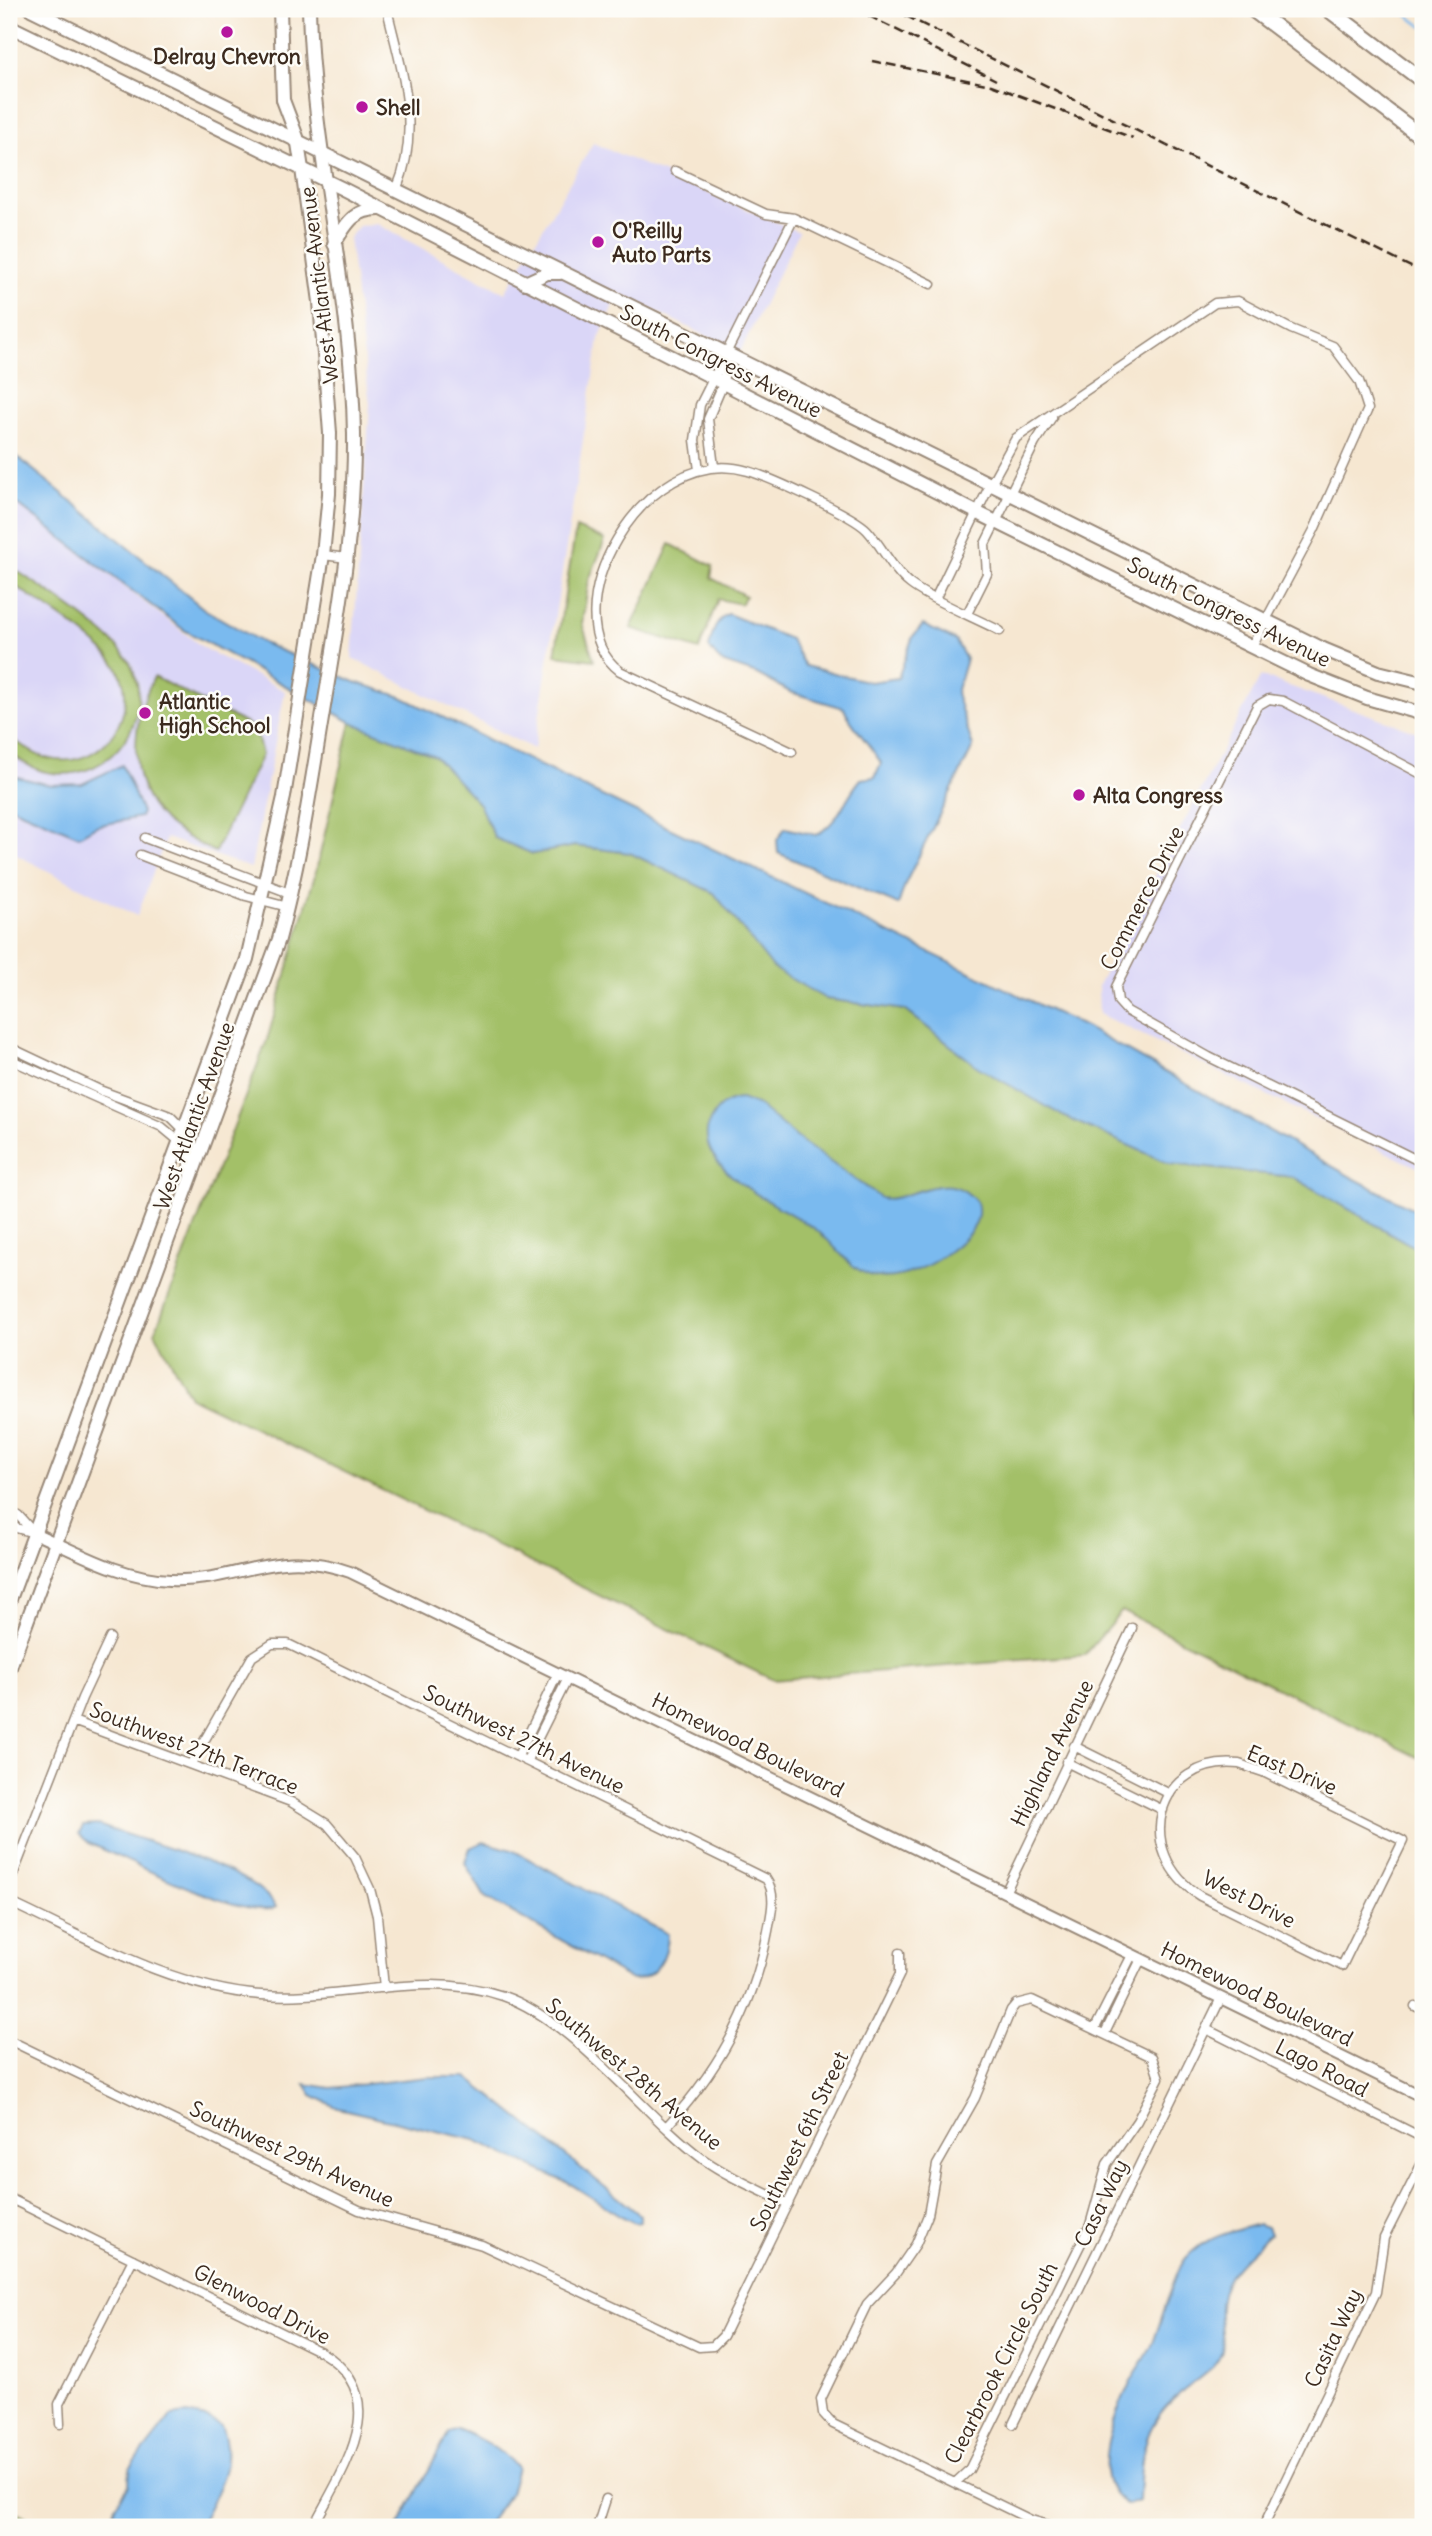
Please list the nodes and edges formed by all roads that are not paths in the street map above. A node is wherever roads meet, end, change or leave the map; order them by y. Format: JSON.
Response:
{"nodes":[{"id":1,"x":31,"y":9,"type":"edge"},
{"id":2,"x":280,"y":9,"type":"edge"},
{"id":3,"x":309,"y":9,"type":"edge"},
{"id":4,"x":387,"y":9,"type":"edge"},
{"id":5,"x":1252,"y":9,"type":"edge"},
{"id":6,"x":1328,"y":9,"type":"edge"},
{"id":7,"x":9,"y":26,"type":"edge"},
{"id":8,"x":1423,"y":81,"type":"edge"},
{"id":9,"x":296,"y":137,"type":"junction"},
{"id":10,"x":1423,"y":138,"type":"edge"},
{"id":11,"x":320,"y":149,"type":"junction"},
{"id":12,"x":302,"y":169,"type":"junction"},
{"id":13,"x":675,"y":171,"type":"dead end"},
{"id":14,"x":326,"y":181,"type":"junction"},
{"id":15,"x":397,"y":188,"type":"junction"},
{"id":16,"x":382,"y":209,"type":"junction"},
{"id":17,"x":794,"y":218,"type":"junction"},
{"id":18,"x":334,"y":244,"type":"junction"},
{"id":19,"x":564,"y":273,"type":"junction"},
{"id":20,"x":525,"y":283,"type":"junction"},
{"id":21,"x":931,"y":284,"type":"dead end"},
{"id":22,"x":726,"y":353,"type":"junction"},
{"id":23,"x":718,"y":381,"type":"junction"},
{"id":24,"x":1054,"y":414,"type":"junction"},
{"id":25,"x":714,"y":467,"type":"junction"},
{"id":26,"x":699,"y":470,"type":"junction"},
{"id":27,"x":990,"y":485,"type":"junction"},
{"id":28,"x":1009,"y":495,"type":"junction"},
{"id":29,"x":978,"y":513,"type":"junction"},
{"id":30,"x":997,"y":522,"type":"junction"},
{"id":31,"x":323,"y":555,"type":"junction"},
{"id":32,"x":347,"y":558,"type":"junction"},
{"id":33,"x":936,"y":597,"type":"junction"},
{"id":34,"x":967,"y":614,"type":"junction"},
{"id":35,"x":1266,"y":621,"type":"junction"},
{"id":36,"x":1000,"y":631,"type":"dead end"},
{"id":37,"x":1252,"y":646,"type":"junction"},
{"id":38,"x":1423,"y":683,"type":"edge"},
{"id":39,"x":1423,"y":714,"type":"edge"},
{"id":40,"x":792,"y":752,"type":"dead end"},
{"id":41,"x":1423,"y":775,"type":"edge"},
{"id":42,"x":145,"y":838,"type":"dead end"},
{"id":43,"x":140,"y":855,"type":"dead end"},
{"id":44,"x":266,"y":886,"type":"junction"},
{"id":45,"x":292,"y":894,"type":"junction"},
{"id":46,"x":262,"y":900,"type":"junction"},
{"id":47,"x":288,"y":908,"type":"junction"},
{"id":48,"x":9,"y":1047,"type":"edge"},
{"id":49,"x":9,"y":1059,"type":"edge"},
{"id":50,"x":182,"y":1136,"type":"junction"},
{"id":51,"x":1423,"y":1163,"type":"edge"},
{"id":52,"x":190,"y":1182,"type":"junction"},
{"id":53,"x":9,"y":1510,"type":"edge"},
{"id":54,"x":9,"y":1526,"type":"edge"},
{"id":55,"x":34,"y":1533,"type":"junction"},
{"id":56,"x":56,"y":1542,"type":"junction"},
{"id":57,"x":9,"y":1602,"type":"edge"},
{"id":58,"x":1132,"y":1628,"type":"dead end"},
{"id":59,"x":110,"y":1638,"type":"dead end"},
{"id":60,"x":9,"y":1670,"type":"edge"},
{"id":61,"x":563,"y":1675,"type":"junction"},
{"id":62,"x":73,"y":1721,"type":"junction"},
{"id":63,"x":1074,"y":1746,"type":"junction"},
{"id":64,"x":518,"y":1756,"type":"junction"},
{"id":65,"x":527,"y":1760,"type":"junction"},
{"id":66,"x":1066,"y":1762,"type":"junction"},
{"id":67,"x":191,"y":1765,"type":"junction"},
{"id":68,"x":1166,"y":1802,"type":"junction"},
{"id":69,"x":9,"y":1885,"type":"edge"},
{"id":70,"x":1005,"y":1893,"type":"junction"},
{"id":71,"x":9,"y":1902,"type":"edge"},
{"id":72,"x":900,"y":1953,"type":"dead end"},
{"id":73,"x":1136,"y":1957,"type":"junction"},
{"id":74,"x":1342,"y":1966,"type":"joint"},
{"id":75,"x":384,"y":1988,"type":"junction"},
{"id":76,"x":1221,"y":1998,"type":"junction"},
{"id":77,"x":1095,"y":2028,"type":"junction"},
{"id":78,"x":1206,"y":2029,"type":"junction"},
{"id":79,"x":1105,"y":2033,"type":"junction"},
{"id":80,"x":9,"y":2040,"type":"edge"},
{"id":81,"x":1423,"y":2096,"type":"edge"},
{"id":82,"x":667,"y":2126,"type":"junction"},
{"id":83,"x":1423,"y":2138,"type":"edge"},
{"id":84,"x":1423,"y":2161,"type":"edge"},
{"id":85,"x":9,"y":2198,"type":"edge"},
{"id":86,"x":788,"y":2204,"type":"junction"},
{"id":87,"x":133,"y":2259,"type":"junction"},
{"id":88,"x":719,"y":2342,"type":"joint"},
{"id":89,"x":60,"y":2424,"type":"dead end"},
{"id":90,"x":1013,"y":2424,"type":"dead end"},
{"id":91,"x":955,"y":2483,"type":"junction"},
{"id":92,"x":606,"y":2499,"type":"dead end"},
{"id":93,"x":313,"y":2527,"type":"edge"},
{"id":94,"x":597,"y":2527,"type":"edge"},
{"id":95,"x":1056,"y":2527,"type":"edge"},
{"id":96,"x":1263,"y":2527,"type":"edge"}],
"edges":[{"from":1,"to":9,"type":"main road","name":"South Congress Avenue"},
{"from":2,"to":9,"type":"main road","name":"West Atlantic Avenue"},
{"from":3,"to":11,"type":"main road","name":"West Atlantic Avenue"},
{"from":4,"to":15,"type":"street"},
{"from":5,"to":10,"type":"highway"},
{"from":6,"to":8,"type":"highway"},
{"from":7,"to":12,"type":"main road","name":"South Congress Avenue"},
{"from":9,"to":11,"type":"main road","name":"South Congress Avenue"},
{"from":9,"to":12,"type":"main road","name":"West Atlantic Avenue"},
{"from":11,"to":14,"type":"main road","name":"West Atlantic Avenue"},
{"from":11,"to":15,"type":"main road","name":"South Congress Avenue"},
{"from":12,"to":14,"type":"main road","name":"South Congress Avenue"},
{"from":12,"to":31,"type":"main road","name":"West Atlantic Avenue"},
{"from":13,"to":17,"type":"street"},
{"from":14,"to":16,"type":"main road","name":"South Congress Avenue"},
{"from":14,"to":18,"type":"main road","name":"West Atlantic Avenue"},
{"from":15,"to":19,"type":"main road","name":"South Congress Avenue"},
{"from":16,"to":18,"type":"main road"},
{"from":16,"to":20,"type":"main road","name":"South Congress Avenue"},
{"from":17,"to":21,"type":"street"},
{"from":17,"to":22,"type":"street"},
{"from":18,"to":32,"type":"main road","name":"West Atlantic Avenue"},
{"from":19,"to":20,"type":"main road"},
{"from":19,"to":22,"type":"main road","name":"South Congress Avenue"},
{"from":20,"to":23,"type":"main road","name":"South Congress Avenue"},
{"from":22,"to":23,"type":"street"},
{"from":22,"to":27,"type":"main road","name":"South Congress Avenue"},
{"from":23,"to":25,"type":"street"},
{"from":23,"to":26,"type":"street"},
{"from":23,"to":29,"type":"main road","name":"South Congress Avenue"},
{"from":24,"to":27,"type":"street"},
{"from":24,"to":28,"type":"street"},
{"from":24,"to":35,"type":"street"},
{"from":25,"to":26,"type":"street"},
{"from":25,"to":33,"type":"street"},
{"from":26,"to":40,"type":"street"},
{"from":27,"to":28,"type":"main road","name":"South Congress Avenue"},
{"from":27,"to":29,"type":"street"},
{"from":28,"to":30,"type":"street"},
{"from":28,"to":35,"type":"main road","name":"South Congress Avenue"},
{"from":29,"to":30,"type":"main road","name":"South Congress Avenue"},
{"from":29,"to":33,"type":"street"},
{"from":30,"to":34,"type":"street"},
{"from":30,"to":37,"type":"main road","name":"South Congress Avenue"},
{"from":31,"to":32,"type":"street"},
{"from":31,"to":44,"type":"main road","name":"West Atlantic Avenue"},
{"from":32,"to":45,"type":"main road","name":"West Atlantic Avenue"},
{"from":33,"to":34,"type":"street"},
{"from":34,"to":36,"type":"street"},
{"from":35,"to":37,"type":"street"},
{"from":35,"to":38,"type":"main road","name":"South Congress Avenue"},
{"from":37,"to":39,"type":"main road","name":"South Congress Avenue"},
{"from":41,"to":51,"type":"street","name":"Commerce Drive"},
{"from":42,"to":44,"type":"street"},
{"from":43,"to":46,"type":"street"},
{"from":44,"to":45,"type":"street"},
{"from":44,"to":46,"type":"main road","name":"West Atlantic Avenue"},
{"from":45,"to":47,"type":"main road","name":"West Atlantic Avenue"},
{"from":46,"to":47,"type":"street"},
{"from":46,"to":50,"type":"main road","name":"West Atlantic Avenue"},
{"from":47,"to":52,"type":"main road","name":"West Atlantic Avenue"},
{"from":48,"to":50,"type":"street"},
{"from":49,"to":50,"type":"street"},
{"from":50,"to":52,"type":"main road"},
{"from":50,"to":55,"type":"main road","name":"West Atlantic Avenue"},
{"from":52,"to":56,"type":"main road","name":"West Atlantic Avenue"},
{"from":53,"to":55,"type":"street"},
{"from":54,"to":55,"type":"street"},
{"from":55,"to":56,"type":"street","name":"Homewood Boulevard"},
{"from":55,"to":57,"type":"main road","name":"West Atlantic Avenue"},
{"from":56,"to":60,"type":"main road","name":"West Atlantic Avenue"},
{"from":56,"to":61,"type":"street","name":"Homewood Boulevard"},
{"from":58,"to":63,"type":"street","name":"Highland Avenue"},
{"from":59,"to":62,"type":"street"},
{"from":61,"to":64,"type":"street"},
{"from":61,"to":65,"type":"street"},
{"from":61,"to":70,"type":"street","name":"Homewood Boulevard"},
{"from":62,"to":67,"type":"street","name":"Southwest 27th Terrace"},
{"from":62,"to":69,"type":"street"},
{"from":63,"to":66,"type":"street","name":"Highland Avenue"},
{"from":63,"to":68,"type":"street"},
{"from":64,"to":65,"type":"street","name":"Southwest 27th Avenue"},
{"from":64,"to":67,"type":"street","name":"Southwest 27th Avenue"},
{"from":65,"to":82,"type":"street","name":"Southwest 27th Avenue"},
{"from":66,"to":68,"type":"street"},
{"from":66,"to":70,"type":"street","name":"Highland Avenue"},
{"from":67,"to":75,"type":"street","name":"Southwest 27th Terrace"},
{"from":68,"to":74,"type":"street","name":"West Drive"},
{"from":68,"to":74,"type":"street","name":"East Drive"},
{"from":70,"to":73,"type":"street","name":"Homewood Boulevard"},
{"from":71,"to":75,"type":"street","name":"Southwest 28th Avenue"},
{"from":72,"to":86,"type":"street","name":"Southwest 6th Street"},
{"from":73,"to":76,"type":"street","name":"Homewood Boulevard"},
{"from":73,"to":77,"type":"street"},
{"from":73,"to":79,"type":"street"},
{"from":75,"to":82,"type":"street","name":"Southwest 28th Avenue"},
{"from":76,"to":78,"type":"street","name":"Casa Way"},
{"from":76,"to":81,"type":"street","name":"Homewood Boulevard"},
{"from":77,"to":79,"type":"street"},
{"from":77,"to":91,"type":"street"},
{"from":78,"to":83,"type":"street","name":"Lago Road"},
{"from":78,"to":90,"type":"street","name":"Casa Way"},
{"from":79,"to":91,"type":"street","name":"Clearbrook Circle South"},
{"from":80,"to":88,"type":"street","name":"Southwest 29th Avenue"},
{"from":82,"to":86,"type":"street","name":"Southwest 28th Avenue"},
{"from":84,"to":96,"type":"street","name":"Casita Way"},
{"from":85,"to":87,"type":"street","name":"Glenwood Drive"},
{"from":86,"to":88,"type":"street","name":"Southwest 6th Street"},
{"from":87,"to":89,"type":"street"},
{"from":87,"to":93,"type":"street","name":"Glenwood Drive"},
{"from":91,"to":95,"type":"street"},
{"from":92,"to":94,"type":"street"}]}
